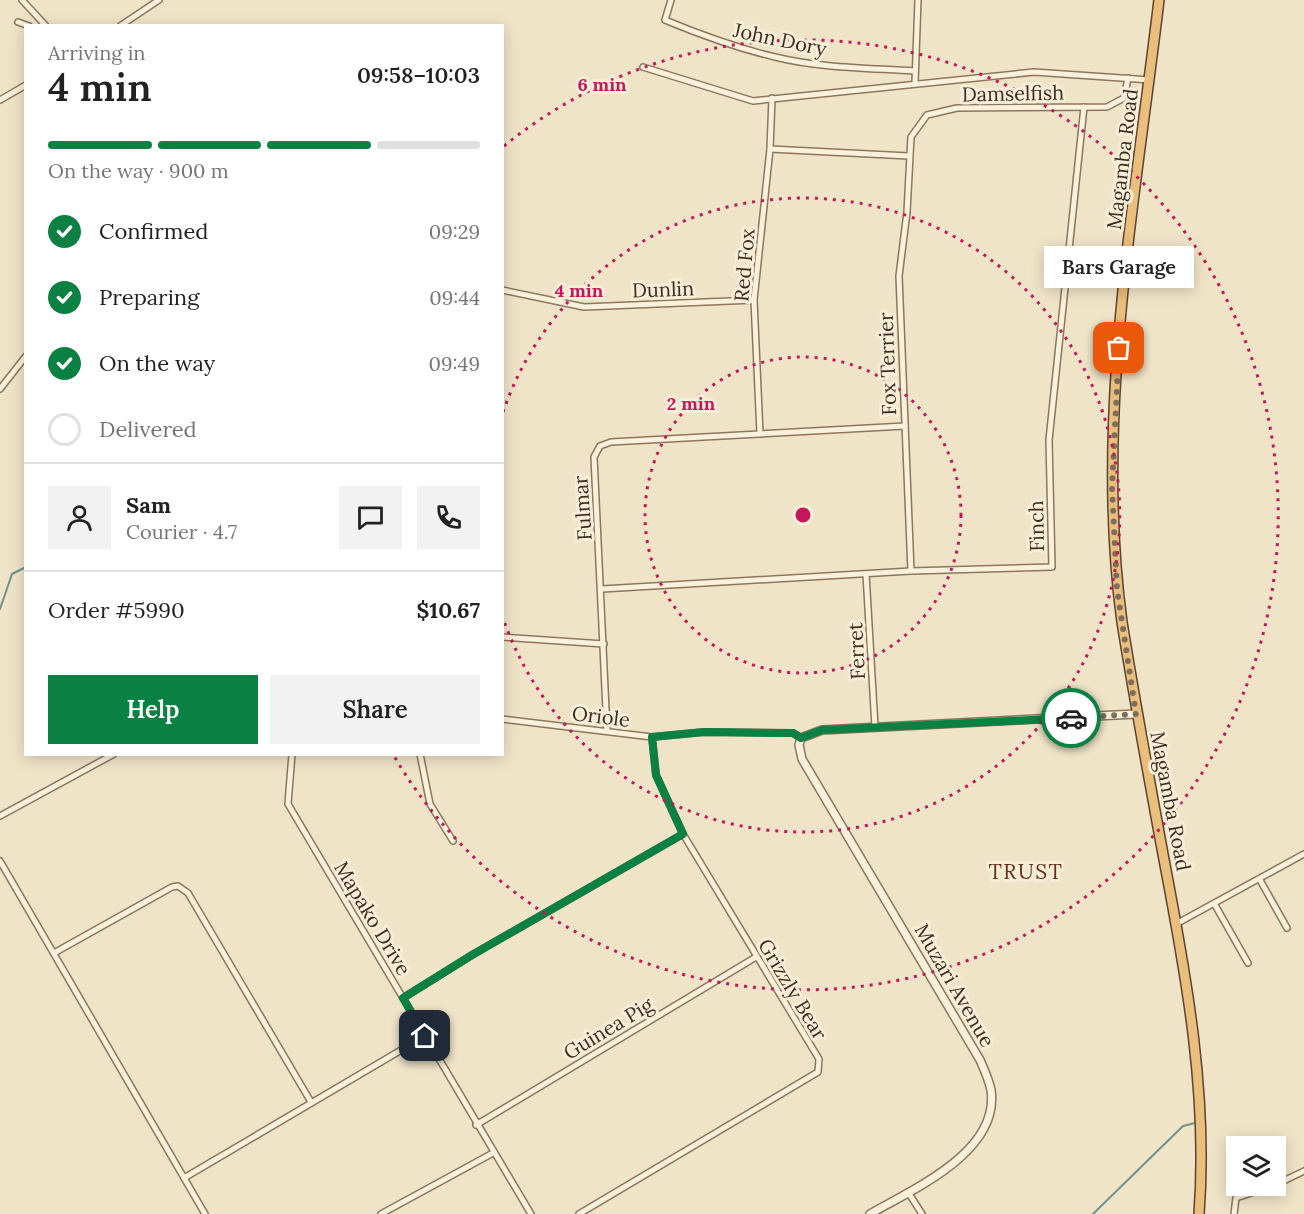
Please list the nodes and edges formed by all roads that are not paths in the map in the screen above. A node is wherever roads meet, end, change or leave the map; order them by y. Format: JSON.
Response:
{"nodes":[{"id":1,"x":22,"y":0,"type":"edge"},
{"id":2,"x":159,"y":0,"type":"edge"},
{"id":3,"x":671,"y":0,"type":"edge"},
{"id":4,"x":918,"y":0,"type":"edge"},
{"id":5,"x":1159,"y":0,"type":"edge"},
{"id":6,"x":151,"y":2,"type":"edge"},
{"id":7,"x":18,"y":22,"type":"dead end"},
{"id":8,"x":24,"y":24,"type":"edge"},
{"id":9,"x":44,"y":24,"type":"edge"},
{"id":10,"x":123,"y":24,"type":"edge"},
{"id":11,"x":643,"y":67,"type":"dead end"},
{"id":12,"x":914,"y":70,"type":"junction"},
{"id":13,"x":1128,"y":78,"type":"junction"},
{"id":14,"x":1150,"y":80,"type":"junction"},
{"id":15,"x":915,"y":83,"type":"junction"},
{"id":16,"x":24,"y":86,"type":"edge"},
{"id":17,"x":772,"y":98,"type":"junction"},
{"id":18,"x":0,"y":100,"type":"edge"},
{"id":19,"x":1084,"y":107,"type":"junction"},
{"id":20,"x":770,"y":149,"type":"junction"},
{"id":21,"x":909,"y":156,"type":"junction"},
{"id":22,"x":504,"y":290,"type":"edge"},
{"id":23,"x":754,"y":300,"type":"junction"},
{"id":24,"x":24,"y":359,"type":"edge"},
{"id":25,"x":0,"y":389,"type":"edge"},
{"id":26,"x":905,"y":426,"type":"junction"},
{"id":27,"x":760,"y":434,"type":"junction"},
{"id":28,"x":911,"y":571,"type":"junction"},
{"id":29,"x":866,"y":574,"type":"junction"},
{"id":30,"x":602,"y":589,"type":"junction"},
{"id":31,"x":504,"y":637,"type":"edge"},
{"id":32,"x":604,"y":644,"type":"junction"},
{"id":33,"x":1136,"y":714,"type":"junction"},
{"id":34,"x":504,"y":719,"type":"edge"},
{"id":35,"x":875,"y":727,"type":"junction"},
{"id":36,"x":607,"y":731,"type":"junction"},
{"id":37,"x":652,"y":737,"type":"junction"},
{"id":38,"x":801,"y":738,"type":"junction"},
{"id":39,"x":110,"y":756,"type":"edge"},
{"id":40,"x":292,"y":756,"type":"edge"},
{"id":41,"x":420,"y":756,"type":"edge"},
{"id":42,"x":0,"y":816,"type":"edge"},
{"id":43,"x":683,"y":834,"type":"junction"},
{"id":44,"x":453,"y":841,"type":"dead end"},
{"id":45,"x":1304,"y":854,"type":"edge"},
{"id":46,"x":0,"y":861,"type":"edge"},
{"id":47,"x":1260,"y":880,"type":"junction"},
{"id":48,"x":1215,"y":905,"type":"junction"},
{"id":49,"x":1176,"y":924,"type":"junction"},
{"id":50,"x":1287,"y":928,"type":"dead end"},
{"id":51,"x":54,"y":953,"type":"junction"},
{"id":52,"x":756,"y":957,"type":"junction"},
{"id":53,"x":1248,"y":963,"type":"dead end"},
{"id":54,"x":403,"y":998,"type":"junction"},
{"id":55,"x":425,"y":1036,"type":"junction"},
{"id":56,"x":311,"y":1102,"type":"junction"},
{"id":57,"x":476,"y":1125,"type":"junction"},
{"id":58,"x":492,"y":1153,"type":"junction"},
{"id":59,"x":1304,"y":1171,"type":"edge"},
{"id":60,"x":184,"y":1178,"type":"junction"},
{"id":61,"x":1286,"y":1180,"type":"edge"},
{"id":62,"x":908,"y":1192,"type":"junction"},
{"id":63,"x":1242,"y":1196,"type":"edge"},
{"id":64,"x":205,"y":1214,"type":"edge"},
{"id":65,"x":381,"y":1214,"type":"edge"},
{"id":66,"x":531,"y":1214,"type":"edge"},
{"id":67,"x":579,"y":1214,"type":"edge"},
{"id":68,"x":870,"y":1214,"type":"edge"},
{"id":69,"x":922,"y":1214,"type":"edge"},
{"id":70,"x":1199,"y":1214,"type":"edge"},
{"id":71,"x":1234,"y":1214,"type":"edge"}],
"edges":[{"from":1,"to":9,"type":"street"},
{"from":2,"to":6,"type":"street"},
{"from":3,"to":12,"type":"street","name":"John Dory"},
{"from":4,"to":12,"type":"street"},
{"from":5,"to":14,"type":"highway","name":"Magamba Road"},
{"from":6,"to":10,"type":"street"},
{"from":7,"to":8,"type":"street"},
{"from":11,"to":17,"type":"street"},
{"from":12,"to":15,"type":"street"},
{"from":13,"to":14,"type":"street"},
{"from":13,"to":15,"type":"street"},
{"from":13,"to":19,"type":"street","name":"Damselfish"},
{"from":14,"to":33,"type":"highway","name":"Magamba Road"},
{"from":15,"to":17,"type":"street"},
{"from":16,"to":18,"type":"street"},
{"from":17,"to":20,"type":"street","name":"Red Fox"},
{"from":19,"to":21,"type":"street","name":"Damselfish"},
{"from":19,"to":28,"type":"street","name":"Finch"},
{"from":20,"to":21,"type":"street"},
{"from":20,"to":23,"type":"street","name":"Red Fox"},
{"from":21,"to":26,"type":"street","name":"Fox Terrier"},
{"from":22,"to":23,"type":"street","name":"Dunlin"},
{"from":23,"to":27,"type":"street","name":"Red Fox"},
{"from":24,"to":25,"type":"street"},
{"from":26,"to":27,"type":"street","name":"Fulmar"},
{"from":26,"to":28,"type":"street","name":"Fox Terrier"},
{"from":27,"to":30,"type":"street","name":"Fulmar"},
{"from":28,"to":29,"type":"street","name":"Finch"},
{"from":29,"to":30,"type":"street","name":"Finch"},
{"from":29,"to":35,"type":"street","name":"Ferret"},
{"from":30,"to":32,"type":"street","name":"Fulmar"},
{"from":31,"to":32,"type":"street"},
{"from":32,"to":36,"type":"street","name":"Fulmar"},
{"from":33,"to":35,"type":"street"},
{"from":33,"to":49,"type":"highway","name":"Magamba Road"},
{"from":34,"to":36,"type":"street","name":"Oriole"},
{"from":35,"to":38,"type":"street"},
{"from":36,"to":37,"type":"street","name":"Oriole"},
{"from":37,"to":38,"type":"street","name":"Oriole"},
{"from":37,"to":43,"type":"street","name":"Grizzly Bear"},
{"from":38,"to":62,"type":"street","name":"Muzari Avenue"},
{"from":39,"to":42,"type":"street"},
{"from":40,"to":54,"type":"street","name":"Mapako Drive"},
{"from":41,"to":44,"type":"street"},
{"from":43,"to":52,"type":"street","name":"Grizzly Bear"},
{"from":43,"to":54,"type":"street"},
{"from":45,"to":47,"type":"street"},
{"from":46,"to":51,"type":"street"},
{"from":47,"to":48,"type":"street"},
{"from":47,"to":50,"type":"street"},
{"from":48,"to":49,"type":"street"},
{"from":48,"to":53,"type":"street"},
{"from":49,"to":70,"type":"highway","name":"Magamba Road"},
{"from":51,"to":56,"type":"street"},
{"from":51,"to":60,"type":"street"},
{"from":52,"to":57,"type":"street","name":"Guinea Pig"},
{"from":52,"to":67,"type":"street","name":"Grizzly Bear"},
{"from":54,"to":55,"type":"street","name":"Mapako Drive"},
{"from":55,"to":56,"type":"street"},
{"from":55,"to":57,"type":"street","name":"Mapako Drive"},
{"from":56,"to":60,"type":"street"},
{"from":57,"to":58,"type":"street","name":"Mapako Drive"},
{"from":58,"to":65,"type":"street"},
{"from":58,"to":66,"type":"street","name":"Mapako Drive"},
{"from":59,"to":61,"type":"street"},
{"from":60,"to":64,"type":"street"},
{"from":62,"to":68,"type":"street","name":"Muzari Avenue"},
{"from":62,"to":69,"type":"street"},
{"from":63,"to":71,"type":"street"}]}
